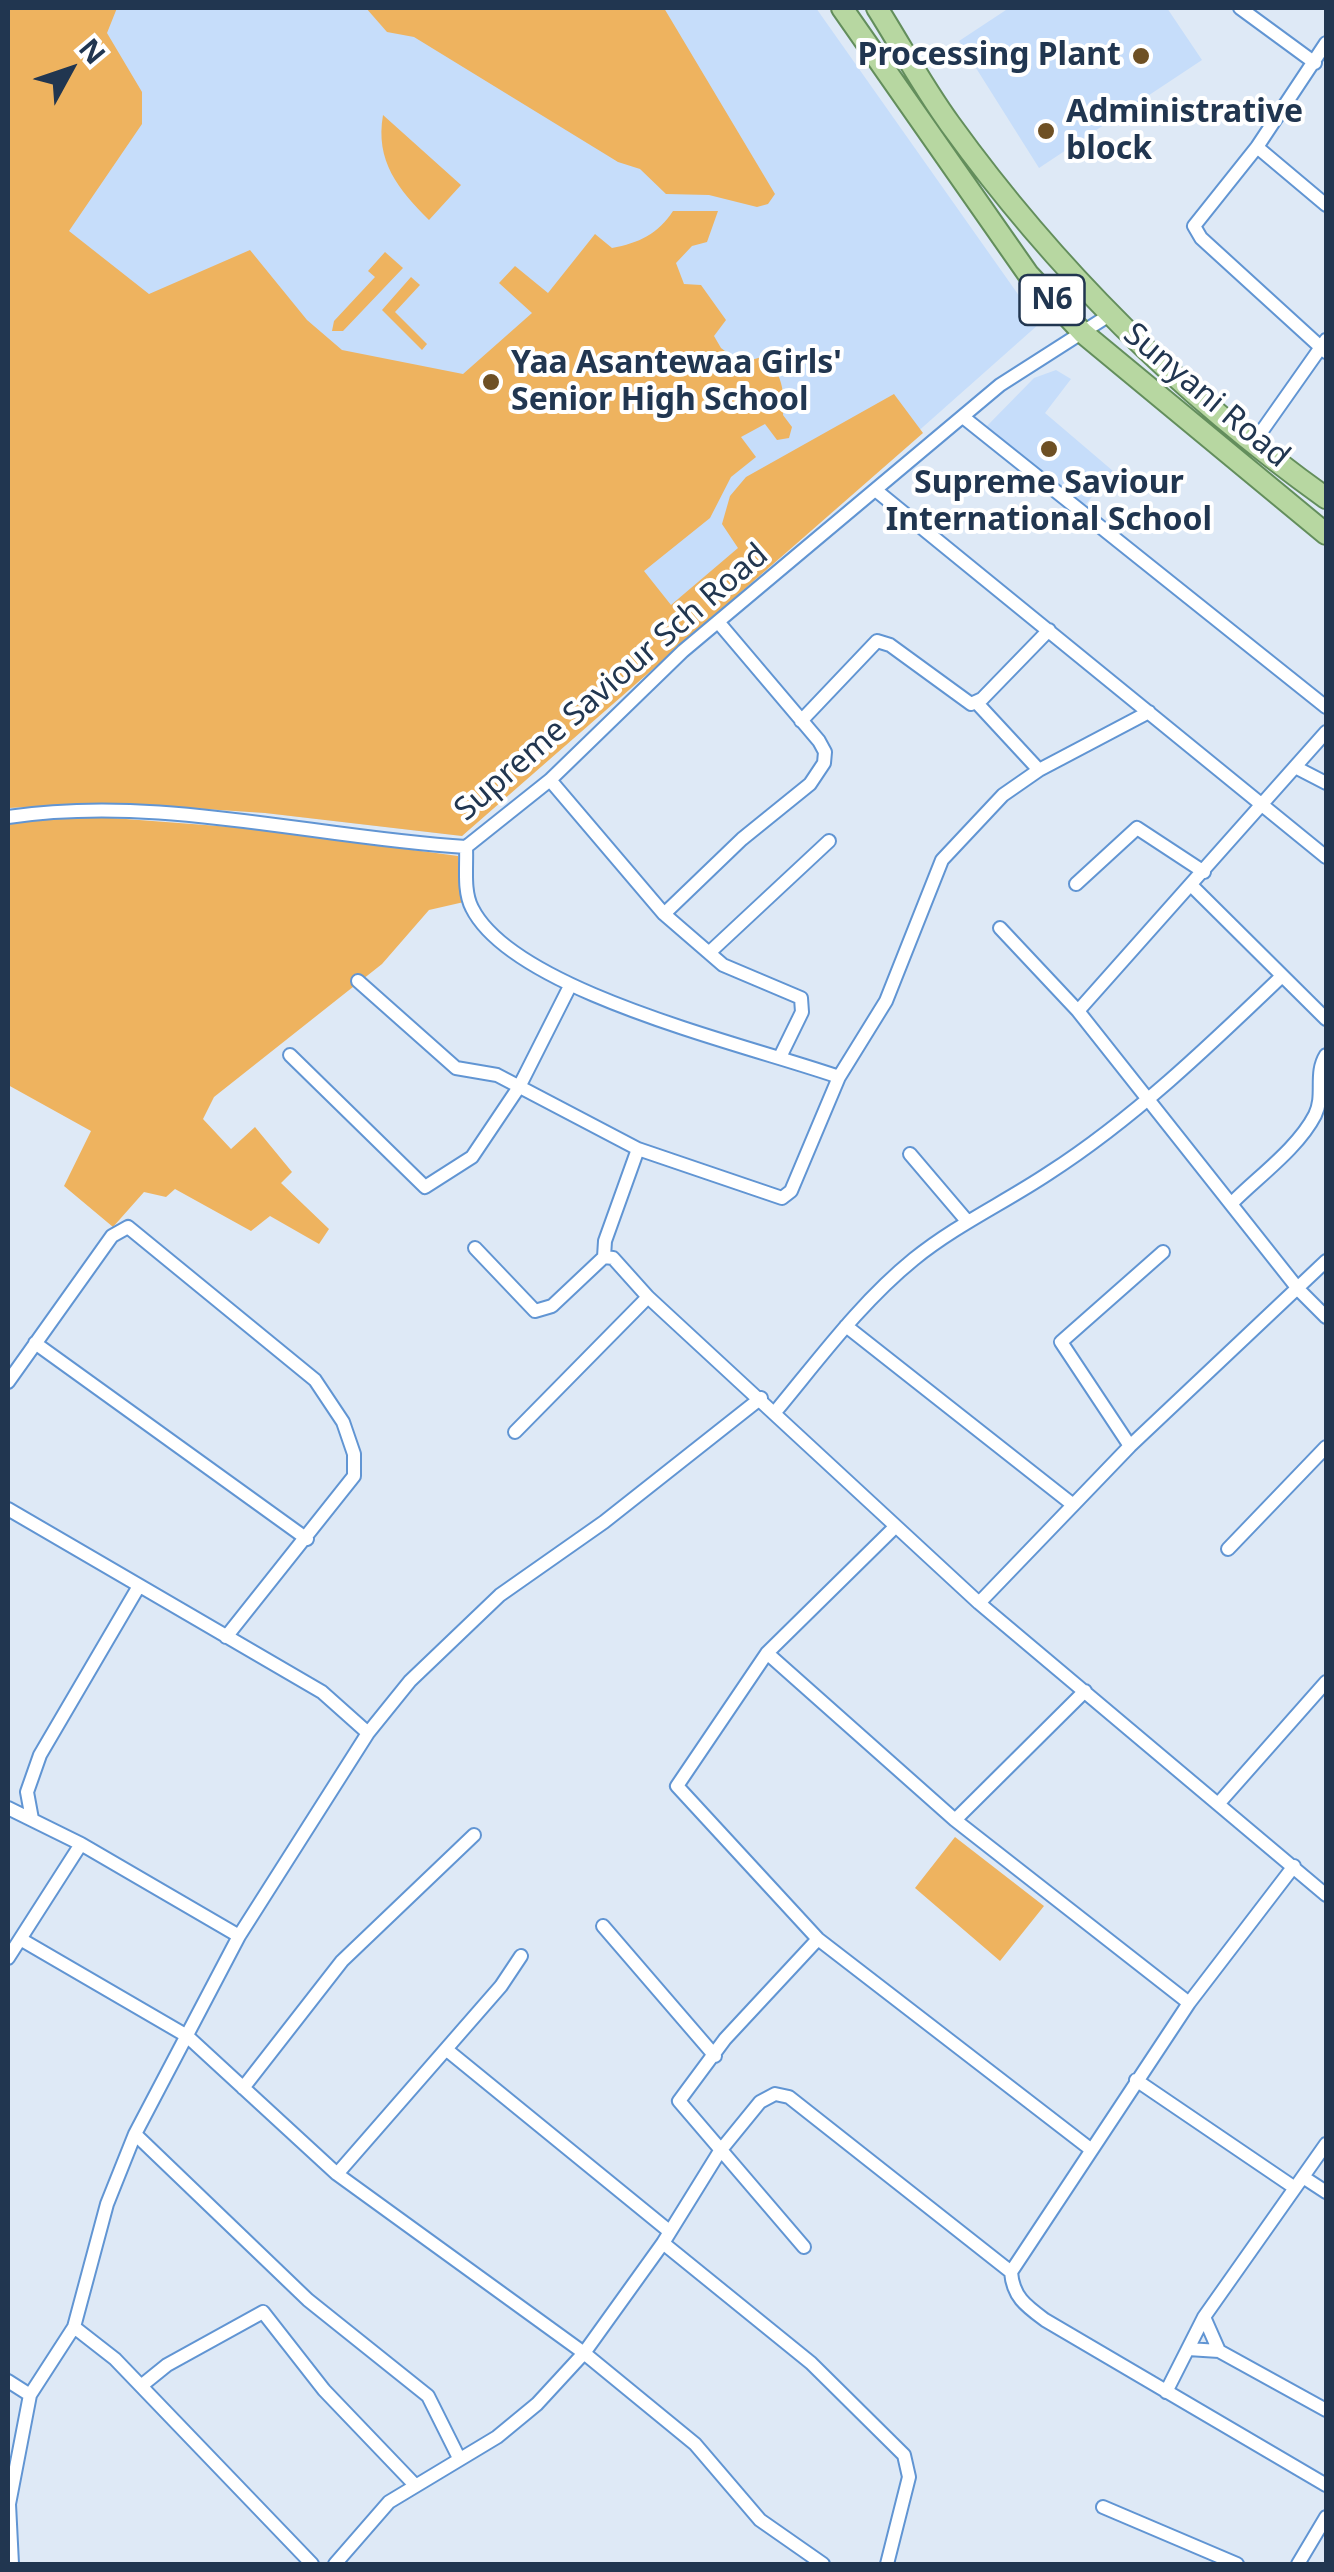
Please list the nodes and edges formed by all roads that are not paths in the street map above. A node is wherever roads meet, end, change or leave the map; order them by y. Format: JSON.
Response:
{"nodes":[{"id":1,"x":842,"y":8,"type":"edge"},
{"id":2,"x":877,"y":8,"type":"edge"},
{"id":3,"x":1240,"y":8,"type":"edge"},
{"id":4,"x":1322,"y":55,"type":"edge"},
{"id":5,"x":1257,"y":148,"type":"junction"},
{"id":6,"x":1326,"y":205,"type":"edge"},
{"id":7,"x":1110,"y":314,"type":"junction"},
{"id":8,"x":1083,"y":332,"type":"junction"},
{"id":9,"x":1325,"y":347,"type":"edge"},
{"id":10,"x":963,"y":417,"type":"junction"},
{"id":11,"x":1252,"y":445,"type":"junction"},
{"id":12,"x":878,"y":492,"type":"junction"},
{"id":13,"x":1326,"y":498,"type":"edge"},
{"id":14,"x":1326,"y":534,"type":"edge"},
{"id":15,"x":718,"y":623,"type":"junction"},
{"id":16,"x":1049,"y":630,"type":"junction"},
{"id":17,"x":976,"y":702,"type":"junction"},
{"id":18,"x":1326,"y":707,"type":"edge"},
{"id":19,"x":1149,"y":712,"type":"junction"},
{"id":20,"x":801,"y":721,"type":"junction"},
{"id":21,"x":1326,"y":732,"type":"edge"},
{"id":22,"x":1295,"y":767,"type":"junction"},
{"id":23,"x":1039,"y":770,"type":"junction"},
{"id":24,"x":550,"y":780,"type":"junction"},
{"id":25,"x":1326,"y":784,"type":"edge"},
{"id":26,"x":1264,"y":801,"type":"junction"},
{"id":27,"x":8,"y":816,"type":"edge"},
{"id":28,"x":830,"y":840,"type":"dead end"},
{"id":29,"x":466,"y":847,"type":"junction"},
{"id":30,"x":1326,"y":856,"type":"edge"},
{"id":31,"x":1204,"y":872,"type":"junction"},
{"id":32,"x":1076,"y":884,"type":"dead end"},
{"id":33,"x":1192,"y":886,"type":"junction"},
{"id":34,"x":664,"y":914,"type":"junction"},
{"id":35,"x":1000,"y":928,"type":"dead end"},
{"id":36,"x":711,"y":951,"type":"junction"},
{"id":37,"x":1282,"y":977,"type":"junction"},
{"id":38,"x":358,"y":981,"type":"dead end"},
{"id":39,"x":569,"y":988,"type":"junction"},
{"id":40,"x":1078,"y":1011,"type":"junction"},
{"id":41,"x":1326,"y":1019,"type":"edge"},
{"id":42,"x":290,"y":1055,"type":"dead end"},
{"id":43,"x":1326,"y":1055,"type":"edge"},
{"id":44,"x":780,"y":1057,"type":"junction"},
{"id":45,"x":838,"y":1077,"type":"junction"},
{"id":46,"x":519,"y":1087,"type":"junction"},
{"id":47,"x":1144,"y":1098,"type":"junction"},
{"id":48,"x":638,"y":1149,"type":"junction"},
{"id":49,"x":910,"y":1154,"type":"dead end"},
{"id":50,"x":1232,"y":1202,"type":"junction"},
{"id":51,"x":967,"y":1221,"type":"junction"},
{"id":52,"x":475,"y":1248,"type":"dead end"},
{"id":53,"x":604,"y":1250,"type":"junction"},
{"id":54,"x":1163,"y":1252,"type":"dead end"},
{"id":55,"x":1326,"y":1261,"type":"edge"},
{"id":56,"x":1299,"y":1290,"type":"junction"},
{"id":57,"x":648,"y":1297,"type":"junction"},
{"id":58,"x":1326,"y":1317,"type":"edge"},
{"id":59,"x":846,"y":1326,"type":"junction"},
{"id":60,"x":35,"y":1342,"type":"junction"},
{"id":61,"x":8,"y":1382,"type":"edge"},
{"id":62,"x":761,"y":1398,"type":"junction"},
{"id":63,"x":776,"y":1411,"type":"junction"},
{"id":64,"x":515,"y":1432,"type":"dead end"},
{"id":65,"x":1130,"y":1446,"type":"junction"},
{"id":66,"x":1326,"y":1447,"type":"edge"},
{"id":67,"x":1072,"y":1504,"type":"junction"},
{"id":68,"x":8,"y":1508,"type":"edge"},
{"id":69,"x":896,"y":1528,"type":"junction"},
{"id":70,"x":307,"y":1540,"type":"junction"},
{"id":71,"x":1228,"y":1549,"type":"dead end"},
{"id":72,"x":139,"y":1586,"type":"junction"},
{"id":73,"x":979,"y":1602,"type":"junction"},
{"id":74,"x":226,"y":1637,"type":"junction"},
{"id":75,"x":767,"y":1653,"type":"junction"},
{"id":76,"x":1326,"y":1682,"type":"edge"},
{"id":77,"x":1084,"y":1691,"type":"junction"},
{"id":78,"x":368,"y":1733,"type":"junction"},
{"id":79,"x":1218,"y":1804,"type":"junction"},
{"id":80,"x":8,"y":1808,"type":"edge"},
{"id":81,"x":32,"y":1819,"type":"junction"},
{"id":82,"x":955,"y":1820,"type":"junction"},
{"id":83,"x":474,"y":1836,"type":"dead end"},
{"id":84,"x":82,"y":1844,"type":"junction"},
{"id":85,"x":1294,"y":1866,"type":"junction"},
{"id":86,"x":1326,"y":1895,"type":"edge"},
{"id":87,"x":604,"y":1926,"type":"dead end"},
{"id":88,"x":240,"y":1936,"type":"junction"},
{"id":89,"x":22,"y":1940,"type":"junction"},
{"id":90,"x":818,"y":1940,"type":"junction"},
{"id":91,"x":520,"y":1956,"type":"dead end"},
{"id":92,"x":8,"y":1958,"type":"edge"},
{"id":93,"x":1188,"y":2003,"type":"junction"},
{"id":94,"x":187,"y":2036,"type":"junction"},
{"id":95,"x":447,"y":2050,"type":"junction"},
{"id":96,"x":714,"y":2056,"type":"junction"},
{"id":97,"x":1136,"y":2080,"type":"junction"},
{"id":98,"x":243,"y":2088,"type":"junction"},
{"id":99,"x":135,"y":2134,"type":"junction"},
{"id":100,"x":1326,"y":2144,"type":"edge"},
{"id":101,"x":1089,"y":2148,"type":"junction"},
{"id":102,"x":720,"y":2150,"type":"junction"},
{"id":103,"x":337,"y":2174,"type":"junction"},
{"id":104,"x":1299,"y":2183,"type":"junction"},
{"id":105,"x":1326,"y":2192,"type":"edge"},
{"id":106,"x":666,"y":2237,"type":"junction"},
{"id":107,"x":804,"y":2247,"type":"dead end"},
{"id":108,"x":1010,"y":2272,"type":"junction"},
{"id":109,"x":1204,"y":2317,"type":"junction"},
{"id":110,"x":74,"y":2327,"type":"junction"},
{"id":111,"x":1188,"y":2350,"type":"junction"},
{"id":112,"x":1219,"y":2351,"type":"junction"},
{"id":113,"x":584,"y":2353,"type":"junction"},
{"id":114,"x":8,"y":2381,"type":"edge"},
{"id":115,"x":141,"y":2386,"type":"junction"},
{"id":116,"x":1166,"y":2392,"type":"junction"},
{"id":117,"x":30,"y":2395,"type":"junction"},
{"id":118,"x":1326,"y":2410,"type":"edge"},
{"id":119,"x":459,"y":2458,"type":"junction"},
{"id":120,"x":414,"y":2484,"type":"junction"},
{"id":121,"x":1326,"y":2485,"type":"edge"},
{"id":122,"x":1103,"y":2507,"type":"dead end"},
{"id":123,"x":1326,"y":2517,"type":"edge"},
{"id":124,"x":10,"y":2547,"type":"edge"},
{"id":125,"x":12,"y":2564,"type":"edge"},
{"id":126,"x":312,"y":2564,"type":"edge"},
{"id":127,"x":334,"y":2564,"type":"edge"},
{"id":128,"x":823,"y":2564,"type":"edge"},
{"id":129,"x":887,"y":2564,"type":"edge"},
{"id":130,"x":1237,"y":2564,"type":"edge"},
{"id":131,"x":1298,"y":2564,"type":"edge"}],
"edges":[{"from":1,"to":8,"type":"main road","name":"Sunyani Road","number":"N6"},
{"from":2,"to":7,"type":"main road","name":"Sunyani Road","number":"N6"},
{"from":3,"to":4,"type":"street"},
{"from":4,"to":5,"type":"street"},
{"from":5,"to":6,"type":"street"},
{"from":5,"to":9,"type":"street"},
{"from":7,"to":8,"type":"street","name":"Supreme Saviour Sch Road"},
{"from":7,"to":11,"type":"main road","name":"Sunyani Road","number":"N6"},
{"from":8,"to":10,"type":"street","name":"Supreme Saviour Sch Road"},
{"from":8,"to":14,"type":"main road","name":"Sunyani Road","number":"N6"},
{"from":9,"to":11,"type":"street"},
{"from":10,"to":12,"type":"street","name":"Supreme Saviour Sch Road"},
{"from":10,"to":18,"type":"street"},
{"from":11,"to":13,"type":"main road","name":"Sunyani Road","number":"N6"},
{"from":12,"to":15,"type":"street","name":"Supreme Saviour Sch Road"},
{"from":12,"to":16,"type":"street"},
{"from":15,"to":20,"type":"street"},
{"from":15,"to":24,"type":"street","name":"Supreme Saviour Sch Road"},
{"from":16,"to":17,"type":"street"},
{"from":16,"to":19,"type":"street"},
{"from":17,"to":20,"type":"street"},
{"from":17,"to":23,"type":"street"},
{"from":19,"to":23,"type":"street"},
{"from":19,"to":26,"type":"street"},
{"from":20,"to":34,"type":"street"},
{"from":21,"to":22,"type":"street"},
{"from":22,"to":25,"type":"street"},
{"from":22,"to":26,"type":"street"},
{"from":23,"to":45,"type":"street"},
{"from":24,"to":29,"type":"street","name":"Supreme Saviour Sch Road"},
{"from":24,"to":34,"type":"street"},
{"from":26,"to":30,"type":"street"},
{"from":26,"to":31,"type":"street"},
{"from":27,"to":29,"type":"street","name":"Supreme Saviour Sch Road"},
{"from":28,"to":36,"type":"street"},
{"from":29,"to":39,"type":"street"},
{"from":31,"to":32,"type":"street"},
{"from":31,"to":33,"type":"street"},
{"from":33,"to":37,"type":"street"},
{"from":33,"to":40,"type":"street"},
{"from":34,"to":36,"type":"street"},
{"from":35,"to":40,"type":"street"},
{"from":36,"to":44,"type":"street"},
{"from":37,"to":41,"type":"street"},
{"from":37,"to":47,"type":"street"},
{"from":38,"to":46,"type":"street"},
{"from":39,"to":44,"type":"street"},
{"from":39,"to":46,"type":"street"},
{"from":40,"to":47,"type":"street"},
{"from":42,"to":46,"type":"street"},
{"from":43,"to":50,"type":"street"},
{"from":44,"to":45,"type":"street"},
{"from":45,"to":48,"type":"street"},
{"from":46,"to":48,"type":"street"},
{"from":47,"to":50,"type":"street"},
{"from":47,"to":51,"type":"street"},
{"from":48,"to":53,"type":"street"},
{"from":49,"to":51,"type":"street"},
{"from":50,"to":56,"type":"street"},
{"from":51,"to":59,"type":"street"},
{"from":52,"to":53,"type":"street"},
{"from":53,"to":57,"type":"street"},
{"from":54,"to":65,"type":"street"},
{"from":55,"to":56,"type":"street"},
{"from":56,"to":58,"type":"street"},
{"from":56,"to":65,"type":"street"},
{"from":57,"to":62,"type":"street"},
{"from":57,"to":64,"type":"street"},
{"from":59,"to":63,"type":"street"},
{"from":59,"to":67,"type":"street"},
{"from":60,"to":61,"type":"street"},
{"from":60,"to":70,"type":"street"},
{"from":60,"to":70,"type":"street"},
{"from":62,"to":63,"type":"street"},
{"from":62,"to":78,"type":"street"},
{"from":63,"to":69,"type":"street"},
{"from":65,"to":67,"type":"street"},
{"from":66,"to":71,"type":"street"},
{"from":67,"to":73,"type":"street"},
{"from":68,"to":72,"type":"street"},
{"from":69,"to":73,"type":"street"},
{"from":69,"to":75,"type":"street"},
{"from":70,"to":74,"type":"street"},
{"from":72,"to":74,"type":"street"},
{"from":72,"to":81,"type":"street"},
{"from":73,"to":77,"type":"street"},
{"from":74,"to":78,"type":"street"},
{"from":75,"to":82,"type":"street"},
{"from":75,"to":90,"type":"street"},
{"from":76,"to":79,"type":"street"},
{"from":77,"to":79,"type":"street"},
{"from":77,"to":82,"type":"street"},
{"from":78,"to":88,"type":"street"},
{"from":79,"to":85,"type":"street"},
{"from":80,"to":81,"type":"street"},
{"from":81,"to":84,"type":"street"},
{"from":82,"to":93,"type":"street"},
{"from":83,"to":98,"type":"street"},
{"from":84,"to":88,"type":"street"},
{"from":84,"to":89,"type":"street"},
{"from":85,"to":86,"type":"street"},
{"from":85,"to":93,"type":"street"},
{"from":87,"to":96,"type":"street"},
{"from":88,"to":94,"type":"street"},
{"from":89,"to":92,"type":"street"},
{"from":89,"to":94,"type":"street"},
{"from":90,"to":96,"type":"street"},
{"from":90,"to":101,"type":"street"},
{"from":91,"to":95,"type":"street"},
{"from":93,"to":97,"type":"street"},
{"from":94,"to":98,"type":"street"},
{"from":94,"to":99,"type":"street"},
{"from":95,"to":103,"type":"street"},
{"from":95,"to":106,"type":"street"},
{"from":96,"to":102,"type":"street"},
{"from":97,"to":101,"type":"street"},
{"from":97,"to":104,"type":"street"},
{"from":98,"to":103,"type":"street"},
{"from":99,"to":110,"type":"street"},
{"from":99,"to":119,"type":"street"},
{"from":100,"to":104,"type":"street"},
{"from":101,"to":108,"type":"street"},
{"from":102,"to":106,"type":"street"},
{"from":102,"to":107,"type":"street"},
{"from":102,"to":108,"type":"street"},
{"from":103,"to":113,"type":"street"},
{"from":104,"to":105,"type":"street"},
{"from":104,"to":109,"type":"street"},
{"from":106,"to":113,"type":"street"},
{"from":106,"to":129,"type":"street"},
{"from":108,"to":116,"type":"street"},
{"from":109,"to":111,"type":"street"},
{"from":109,"to":112,"type":"street"},
{"from":110,"to":115,"type":"street"},
{"from":110,"to":117,"type":"street"},
{"from":111,"to":112,"type":"street"},
{"from":111,"to":116,"type":"street"},
{"from":112,"to":118,"type":"street"},
{"from":113,"to":119,"type":"street"},
{"from":113,"to":128,"type":"street"},
{"from":114,"to":117,"type":"street"},
{"from":115,"to":120,"type":"street"},
{"from":115,"to":126,"type":"street"},
{"from":116,"to":121,"type":"street"},
{"from":117,"to":124,"type":"street"},
{"from":119,"to":120,"type":"street"},
{"from":120,"to":127,"type":"street"},
{"from":122,"to":130,"type":"street"},
{"from":123,"to":131,"type":"street"},
{"from":124,"to":125,"type":"street"}]}
